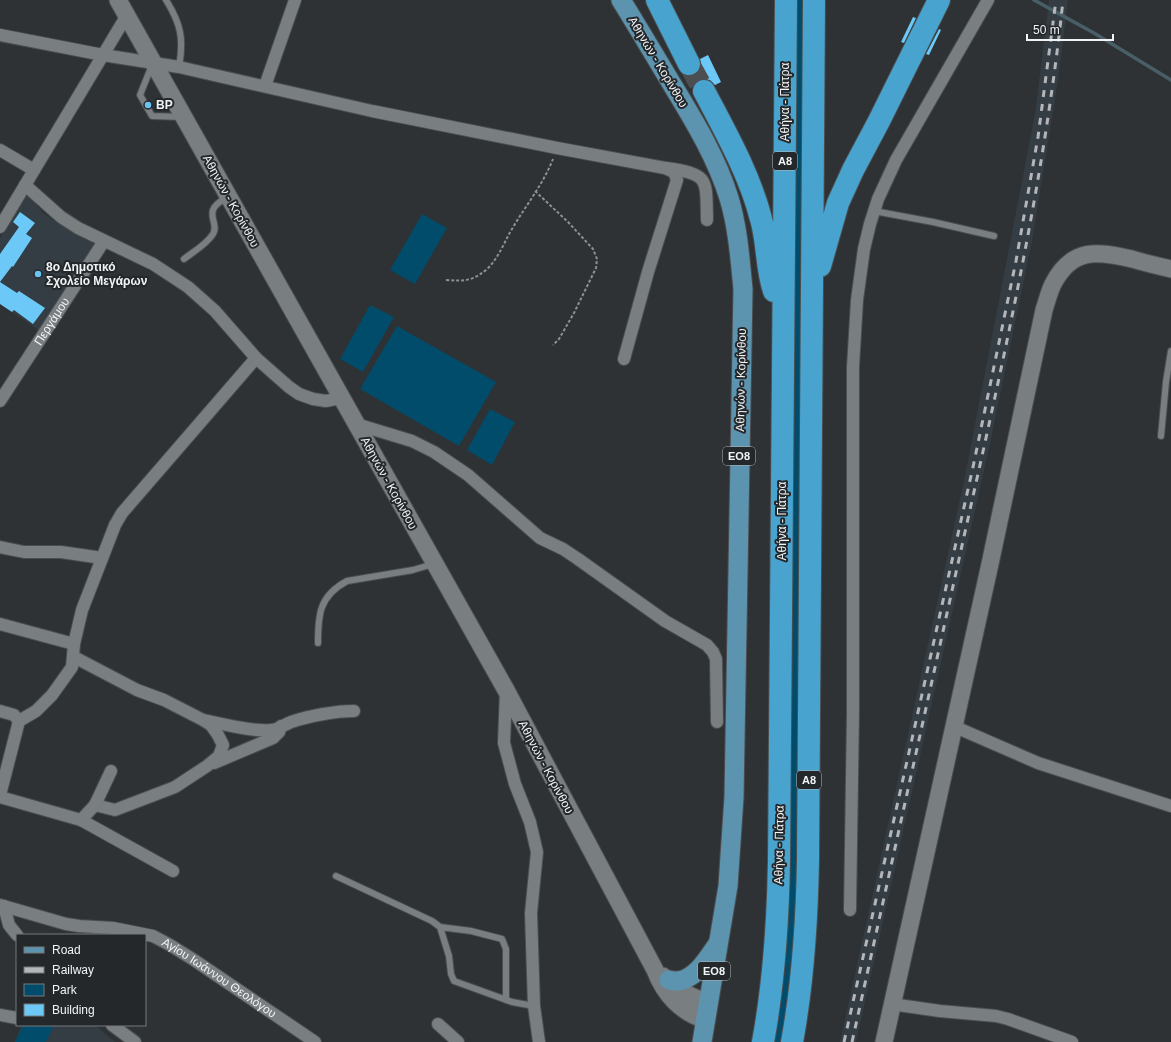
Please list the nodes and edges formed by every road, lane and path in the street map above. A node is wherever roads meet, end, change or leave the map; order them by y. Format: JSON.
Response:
{"nodes":[{"id":1,"x":118,"y":0,"type":"edge"},
{"id":2,"x":166,"y":0,"type":"edge"},
{"id":3,"x":295,"y":0,"type":"edge"},
{"id":4,"x":621,"y":0,"type":"edge"},
{"id":5,"x":657,"y":0,"type":"edge"},
{"id":6,"x":786,"y":0,"type":"edge"},
{"id":7,"x":814,"y":0,"type":"edge"},
{"id":8,"x":939,"y":0,"type":"edge"},
{"id":9,"x":988,"y":0,"type":"edge"},
{"id":10,"x":127,"y":15,"type":"junction"},
{"id":11,"x":0,"y":35,"type":"edge"},
{"id":12,"x":103,"y":55,"type":"junction"},
{"id":13,"x":153,"y":62,"type":"junction"},
{"id":14,"x":689,"y":64,"type":"tunnel mouth"},
{"id":15,"x":178,"y":67,"type":"junction"},
{"id":16,"x":265,"y":86,"type":"junction"},
{"id":17,"x":704,"y":91,"type":"tunnel mouth"},
{"id":18,"x":184,"y":117,"type":"junction"},
{"id":19,"x":557,"y":148,"type":"junction"},
{"id":20,"x":0,"y":150,"type":"edge"},
{"id":21,"x":665,"y":168,"type":"junction"},
{"id":22,"x":34,"y":170,"type":"junction"},
{"id":23,"x":25,"y":185,"type":"junction"},
{"id":24,"x":536,"y":191,"type":"junction"},
{"id":25,"x":228,"y":196,"type":"junction"},
{"id":26,"x":874,"y":211,"type":"junction"},
{"id":27,"x":707,"y":220,"type":"dead end"},
{"id":28,"x":0,"y":227,"type":"edge"},
{"id":29,"x":994,"y":236,"type":"dead end"},
{"id":30,"x":104,"y":241,"type":"junction"},
{"id":31,"x":184,"y":260,"type":"dead end"},
{"id":32,"x":1171,"y":269,"type":"edge"},
{"id":33,"x":446,"y":280,"type":"dead end"},
{"id":34,"x":812,"y":299,"type":"junction"},
{"id":35,"x":783,"y":321,"type":"junction"},
{"id":36,"x":553,"y":345,"type":"dead end"},
{"id":37,"x":1171,"y":352,"type":"edge"},
{"id":38,"x":256,"y":358,"type":"junction"},
{"id":39,"x":624,"y":359,"type":"dead end"},
{"id":40,"x":342,"y":398,"type":"junction"},
{"id":41,"x":0,"y":401,"type":"edge"},
{"id":42,"x":356,"y":424,"type":"junction"},
{"id":43,"x":1162,"y":436,"type":"dead end"},
{"id":44,"x":0,"y":548,"type":"edge"},
{"id":45,"x":102,"y":558,"type":"junction"},
{"id":46,"x":434,"y":564,"type":"junction"},
{"id":47,"x":0,"y":624,"type":"edge"},
{"id":48,"x":318,"y":643,"type":"dead end"},
{"id":49,"x":74,"y":644,"type":"junction"},
{"id":50,"x":74,"y":656,"type":"junction"},
{"id":51,"x":506,"y":690,"type":"junction"},
{"id":52,"x":0,"y":711,"type":"edge"},
{"id":53,"x":354,"y":711,"type":"dead end"},
{"id":54,"x":203,"y":720,"type":"junction"},
{"id":55,"x":19,"y":721,"type":"junction"},
{"id":56,"x":717,"y":722,"type":"dead end"},
{"id":57,"x":281,"y":726,"type":"junction"},
{"id":58,"x":954,"y":726,"type":"junction"},
{"id":59,"x":207,"y":766,"type":"junction"},
{"id":60,"x":111,"y":771,"type":"dead end"},
{"id":61,"x":0,"y":796,"type":"edge"},
{"id":62,"x":95,"y":805,"type":"junction"},
{"id":63,"x":1171,"y":806,"type":"edge"},
{"id":64,"x":81,"y":820,"type":"junction"},
{"id":65,"x":173,"y":871,"type":"dead end"},
{"id":66,"x":336,"y":876,"type":"dead end"},
{"id":67,"x":2,"y":905,"type":"edge"},
{"id":68,"x":850,"y":910,"type":"dead end"},
{"id":69,"x":440,"y":927,"type":"junction"},
{"id":70,"x":16,"y":934,"type":"edge"},
{"id":71,"x":143,"y":934,"type":"edge"},
{"id":72,"x":146,"y":935,"type":"edge"},
{"id":73,"x":719,"y":940,"type":"junction"},
{"id":74,"x":662,"y":975,"type":"junction"},
{"id":75,"x":506,"y":1000,"type":"junction"},
{"id":76,"x":891,"y":1004,"type":"junction"},
{"id":77,"x":534,"y":1006,"type":"junction"},
{"id":78,"x":707,"y":1011,"type":"junction"},
{"id":79,"x":0,"y":1015,"type":"edge"},
{"id":80,"x":16,"y":1018,"type":"edge"},
{"id":81,"x":438,"y":1024,"type":"dead end"},
{"id":82,"x":113,"y":1026,"type":"edge"},
{"id":83,"x":135,"y":1042,"type":"edge"},
{"id":84,"x":315,"y":1042,"type":"edge"},
{"id":85,"x":458,"y":1042,"type":"edge"},
{"id":86,"x":539,"y":1042,"type":"edge"},
{"id":87,"x":702,"y":1042,"type":"edge"},
{"id":88,"x":763,"y":1042,"type":"edge"},
{"id":89,"x":792,"y":1042,"type":"edge"},
{"id":90,"x":884,"y":1042,"type":"edge"},
{"id":91,"x":1072,"y":1042,"type":"edge"}],
"edges":[{"from":1,"to":10,"type":"main road","name":"Αθηνών - Κορίνθου"},
{"from":2,"to":15,"type":"lane"},
{"from":3,"to":16,"type":"street"},
{"from":4,"to":73,"type":"main road","name":"Αθηνών - Κορίνθου","number":"ΕΟ8"},
{"from":5,"to":14,"type":"highway"},
{"from":6,"to":35,"type":"highway","name":"Αθήνα - Πάτρα","number":"Α8"},
{"from":7,"to":34,"type":"highway","number":"Α8"},
{"from":8,"to":34,"type":"highway"},
{"from":9,"to":26,"type":"street"},
{"from":10,"to":12,"type":"street"},
{"from":10,"to":13,"type":"main road","name":"Αθηνών - Κορίνθου"},
{"from":11,"to":12,"type":"street"},
{"from":12,"to":13,"type":"street"},
{"from":12,"to":22,"type":"street"},
{"from":13,"to":15,"type":"street"},
{"from":13,"to":18,"type":"main road","name":"Αθηνών - Κορίνθου"},
{"from":13,"to":18,"type":"lane"},
{"from":15,"to":16,"type":"street"},
{"from":16,"to":19,"type":"street"},
{"from":17,"to":35,"type":"highway"},
{"from":18,"to":25,"type":"main road","name":"Αθηνών - Κορίνθου"},
{"from":19,"to":21,"type":"street"},
{"from":19,"to":24,"type":"path"},
{"from":20,"to":22,"type":"street"},
{"from":21,"to":27,"type":"street"},
{"from":21,"to":39,"type":"street"},
{"from":22,"to":23,"type":"street"},
{"from":23,"to":28,"type":"street"},
{"from":23,"to":30,"type":"street"},
{"from":24,"to":33,"type":"path"},
{"from":24,"to":36,"type":"path"},
{"from":25,"to":31,"type":"lane"},
{"from":25,"to":40,"type":"main road","name":"Αθηνών - Κορίνθου"},
{"from":26,"to":29,"type":"lane"},
{"from":26,"to":68,"type":"street"},
{"from":30,"to":38,"type":"street"},
{"from":30,"to":41,"type":"street","name":"Περγάμου"},
{"from":32,"to":58,"type":"main road"},
{"from":34,"to":89,"type":"highway","number":"Α8"},
{"from":35,"to":88,"type":"highway","name":"Αθήνα - Πάτρα","number":"Α8"},
{"from":37,"to":43,"type":"lane"},
{"from":38,"to":40,"type":"street"},
{"from":38,"to":45,"type":"street"},
{"from":40,"to":42,"type":"main road","name":"Αθηνών - Κορίνθου"},
{"from":42,"to":46,"type":"main road","name":"Αθηνών - Κορίνθου"},
{"from":42,"to":56,"type":"street"},
{"from":44,"to":45,"type":"street"},
{"from":45,"to":49,"type":"street"},
{"from":46,"to":48,"type":"lane"},
{"from":46,"to":51,"type":"main road","name":"Αθηνών - Κορίνθου"},
{"from":47,"to":49,"type":"street"},
{"from":49,"to":50,"type":"street"},
{"from":50,"to":54,"type":"street"},
{"from":50,"to":55,"type":"street"},
{"from":51,"to":74,"type":"main road","name":"Αθηνών - Κορίνθου"},
{"from":51,"to":77,"type":"street"},
{"from":52,"to":55,"type":"street"},
{"from":53,"to":57,"type":"street"},
{"from":54,"to":57,"type":"street"},
{"from":54,"to":59,"type":"street"},
{"from":55,"to":61,"type":"street"},
{"from":57,"to":59,"type":"street"},
{"from":58,"to":63,"type":"street"},
{"from":58,"to":76,"type":"main road"},
{"from":59,"to":62,"type":"street"},
{"from":60,"to":62,"type":"street"},
{"from":61,"to":64,"type":"street"},
{"from":62,"to":64,"type":"street"},
{"from":64,"to":65,"type":"street"},
{"from":66,"to":69,"type":"lane"},
{"from":67,"to":70,"type":"street"},
{"from":67,"to":71,"type":"street","name":"Αγίου Ιωάννου Θεολόγου"},
{"from":69,"to":75,"type":"lane"},
{"from":69,"to":75,"type":"lane"},
{"from":72,"to":84,"type":"street","name":"Αγίου Ιωάννου Θεολόγου"},
{"from":73,"to":74,"type":"main road"},
{"from":73,"to":78,"type":"main road","name":"Αθηνών - Κορίνθου","number":"ΕΟ8"},
{"from":74,"to":78,"type":"main road","name":"Αθηνών - Κορίνθου"},
{"from":75,"to":77,"type":"lane"},
{"from":76,"to":90,"type":"main road"},
{"from":76,"to":91,"type":"street"},
{"from":77,"to":86,"type":"street"},
{"from":78,"to":87,"type":"main road","name":"Αθηνών - Κορίνθου","number":"ΕΟ8"},
{"from":79,"to":80,"type":"street"},
{"from":81,"to":85,"type":"street"},
{"from":82,"to":83,"type":"street"}]}
